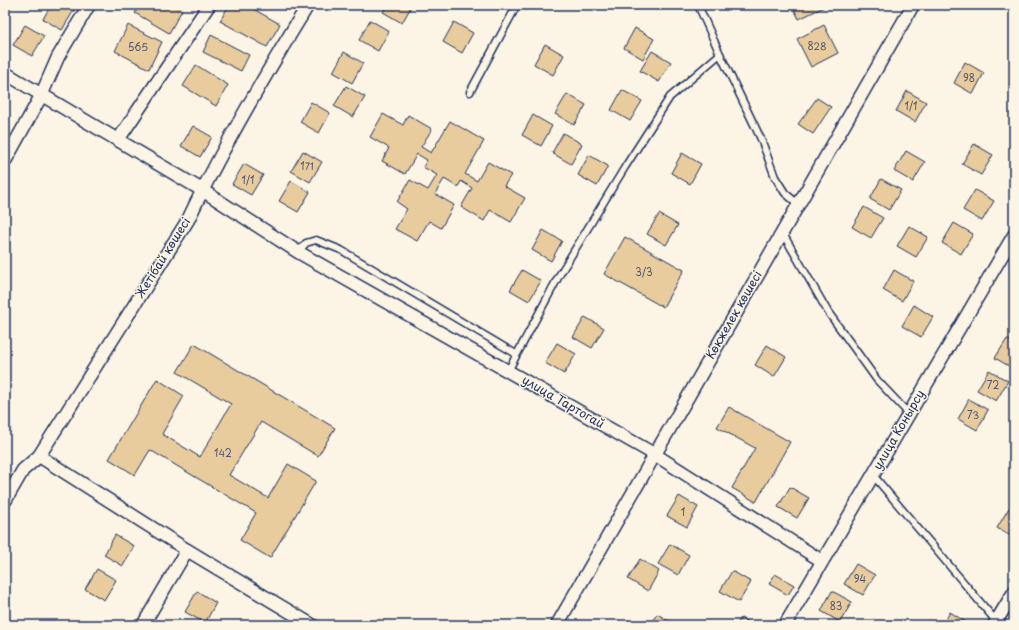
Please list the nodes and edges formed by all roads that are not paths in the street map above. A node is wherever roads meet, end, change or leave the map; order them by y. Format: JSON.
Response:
{"nodes":[{"id":1,"x":89,"y":5,"type":"edge"},
{"id":2,"x":209,"y":5,"type":"edge"},
{"id":3,"x":308,"y":5,"type":"edge"},
{"id":4,"x":517,"y":5,"type":"edge"},
{"id":5,"x":698,"y":5,"type":"edge"},
{"id":6,"x":913,"y":5,"type":"edge"},
{"id":7,"x":720,"y":54,"type":"junction"},
{"id":8,"x":5,"y":73,"type":"edge"},
{"id":9,"x":470,"y":92,"type":"dead end"},
{"id":10,"x":41,"y":96,"type":"junction"},
{"id":11,"x":118,"y":140,"type":"junction"},
{"id":12,"x":5,"y":161,"type":"edge"},
{"id":13,"x":202,"y":190,"type":"junction"},
{"id":14,"x":798,"y":204,"type":"junction"},
{"id":15,"x":782,"y":232,"type":"junction"},
{"id":16,"x":1014,"y":235,"type":"edge"},
{"id":17,"x":298,"y":252,"type":"junction"},
{"id":18,"x":516,"y":354,"type":"junction"},
{"id":19,"x":508,"y":371,"type":"junction"},
{"id":20,"x":909,"y":414,"type":"junction"},
{"id":21,"x":654,"y":454,"type":"junction"},
{"id":22,"x":39,"y":456,"type":"junction"},
{"id":23,"x":873,"y":475,"type":"junction"},
{"id":24,"x":5,"y":501,"type":"edge"},
{"id":25,"x":188,"y":550,"type":"junction"},
{"id":26,"x":822,"y":561,"type":"junction"},
{"id":27,"x":1014,"y":592,"type":"edge"},
{"id":28,"x":995,"y":623,"type":"edge"},
{"id":29,"x":143,"y":625,"type":"edge"},
{"id":30,"x":312,"y":625,"type":"edge"},
{"id":31,"x":557,"y":625,"type":"edge"},
{"id":32,"x":785,"y":625,"type":"edge"}],
"edges":[{"from":1,"to":10,"type":"street"},
{"from":2,"to":11,"type":"street"},
{"from":3,"to":13,"type":"street","name":"Жетібай көшесі"},
{"from":4,"to":9,"type":"lane"},
{"from":5,"to":7,"type":"lane"},
{"from":6,"to":14,"type":"street","name":"Көкжелек көшесі"},
{"from":7,"to":14,"type":"lane"},
{"from":7,"to":18,"type":"lane"},
{"from":8,"to":10,"type":"street","name":"улица Тартогай"},
{"from":10,"to":11,"type":"street","name":"улица Тартогай"},
{"from":10,"to":12,"type":"street"},
{"from":11,"to":13,"type":"street","name":"улица Тартогай"},
{"from":13,"to":17,"type":"street","name":"улица Тартогай"},
{"from":13,"to":22,"type":"street","name":"Жетібай көшесі"},
{"from":14,"to":15,"type":"street","name":"Көкжелек көшесі"},
{"from":15,"to":20,"type":"lane"},
{"from":15,"to":21,"type":"street","name":"Көкжелек көшесі"},
{"from":16,"to":20,"type":"street","name":"улица Конырсу"},
{"from":17,"to":18,"type":"lane"},
{"from":17,"to":19,"type":"street","name":"улица Тартогай"},
{"from":18,"to":19,"type":"lane"},
{"from":19,"to":21,"type":"street","name":"улица Тартогай"},
{"from":20,"to":23,"type":"street","name":"улица Конырсу"},
{"from":21,"to":26,"type":"street","name":"улица Тартогай"},
{"from":21,"to":31,"type":"street","name":"Көкжелек көшесі"},
{"from":22,"to":24,"type":"street","name":"Жетібай көшесі"},
{"from":22,"to":25,"type":"street"},
{"from":23,"to":26,"type":"street","name":"улица Конырсу"},
{"from":23,"to":28,"type":"lane"},
{"from":25,"to":29,"type":"street"},
{"from":25,"to":30,"type":"street"},
{"from":26,"to":32,"type":"street","name":"улица Конырсу"},
{"from":27,"to":28,"type":"street"}]}
